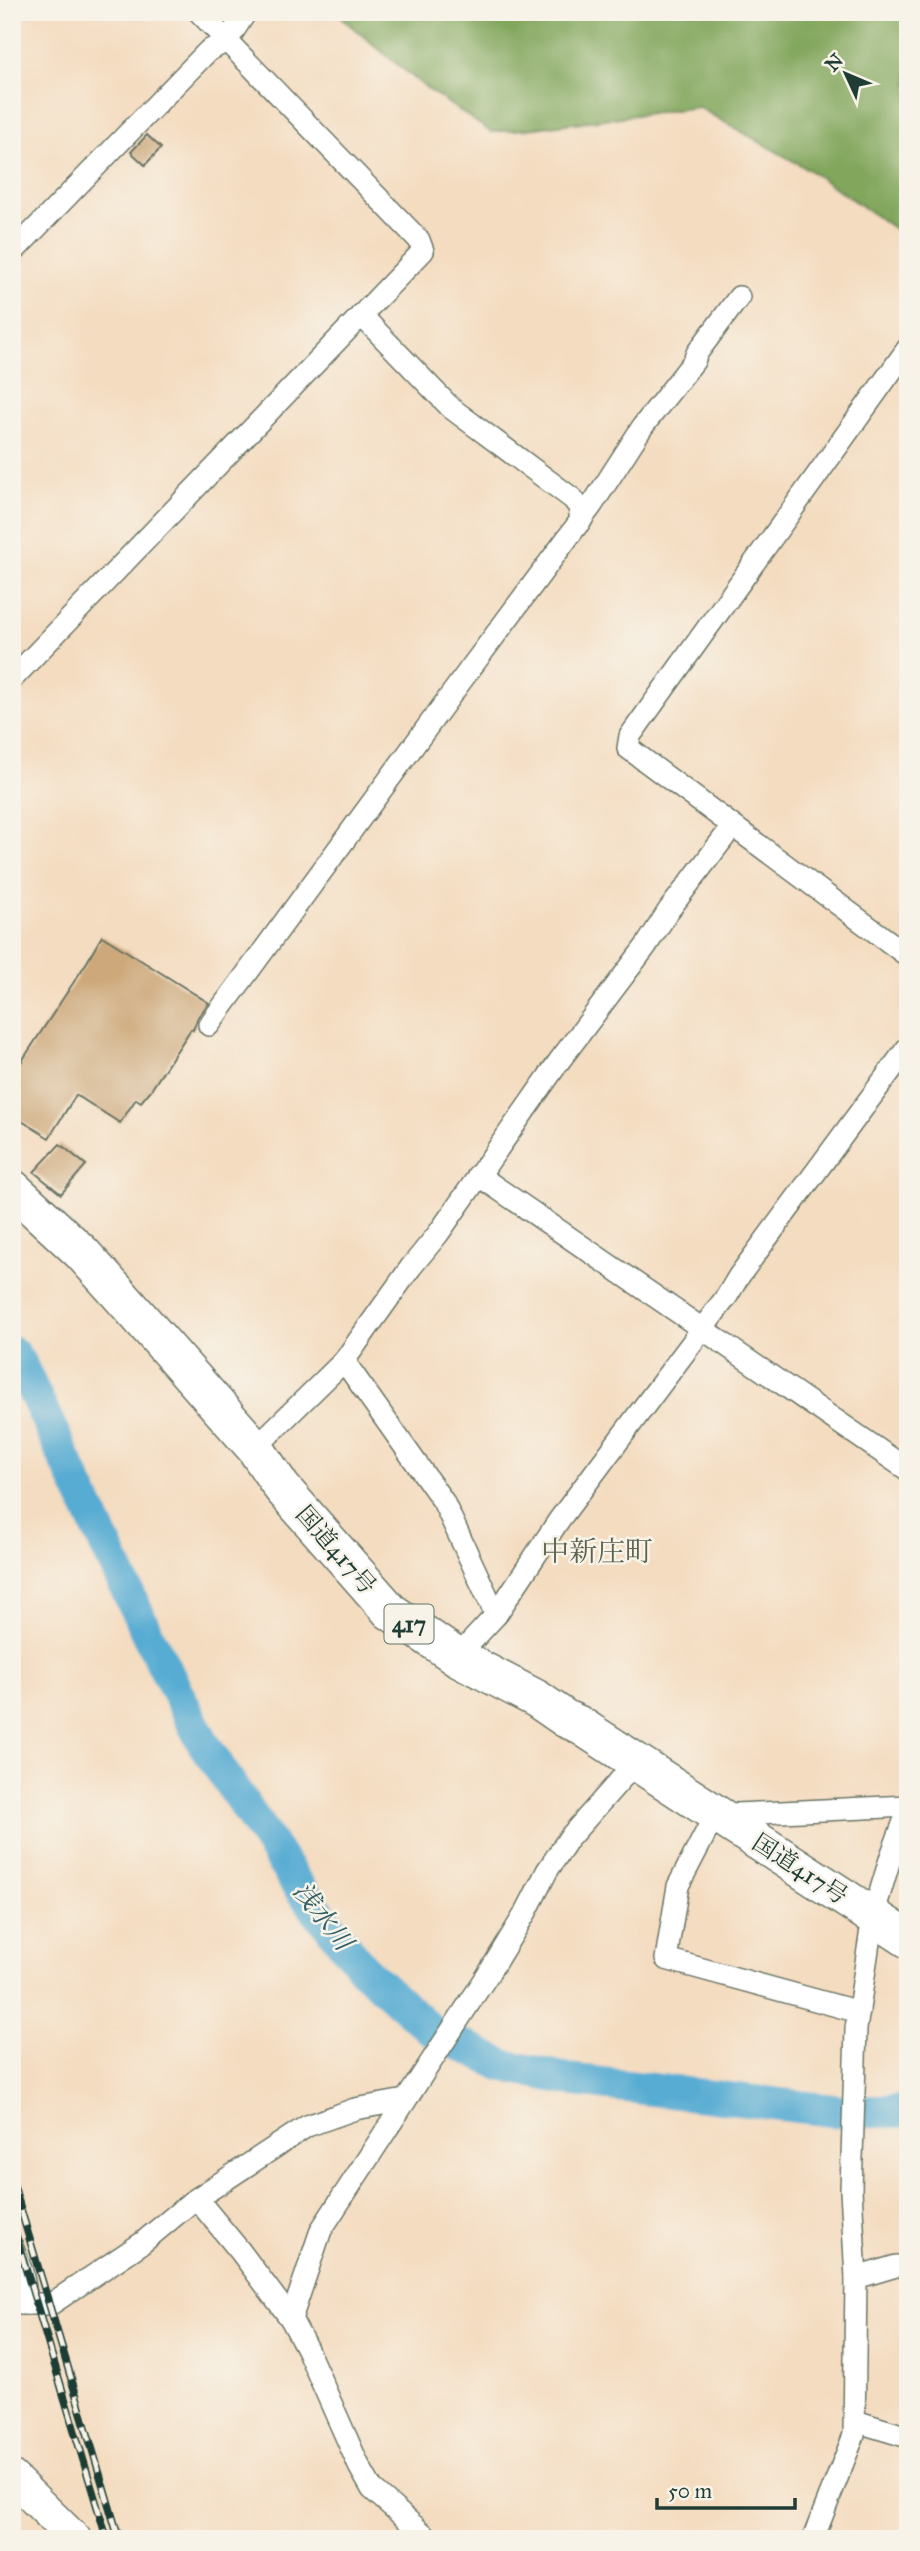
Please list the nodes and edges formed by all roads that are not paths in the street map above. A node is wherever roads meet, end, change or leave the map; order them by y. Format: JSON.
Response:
{"nodes":[{"id":1,"x":199,"y":12,"type":"edge"},
{"id":2,"x":246,"y":12,"type":"edge"},
{"id":3,"x":227,"y":41,"type":"junction"},
{"id":4,"x":12,"y":253,"type":"edge"},
{"id":5,"x":739,"y":297,"type":"dead end"},
{"id":6,"x":361,"y":315,"type":"junction"},
{"id":7,"x":908,"y":348,"type":"edge"},
{"id":8,"x":580,"y":521,"type":"junction"},
{"id":9,"x":12,"y":678,"type":"edge"},
{"id":10,"x":732,"y":827,"type":"junction"},
{"id":11,"x":908,"y":956,"type":"edge"},
{"id":12,"x":209,"y":1025,"type":"dead end"},
{"id":13,"x":908,"y":1047,"type":"edge"},
{"id":14,"x":478,"y":1175,"type":"junction"},
{"id":15,"x":12,"y":1188,"type":"edge"},
{"id":16,"x":701,"y":1328,"type":"junction"},
{"id":17,"x":344,"y":1361,"type":"junction"},
{"id":18,"x":255,"y":1448,"type":"junction"},
{"id":19,"x":908,"y":1470,"type":"edge"},
{"id":20,"x":496,"y":1615,"type":"junction"},
{"id":21,"x":457,"y":1657,"type":"junction"},
{"id":22,"x":637,"y":1761,"type":"junction"},
{"id":23,"x":908,"y":1808,"type":"edge"},
{"id":24,"x":715,"y":1815,"type":"junction"},
{"id":25,"x":873,"y":1916,"type":"junction"},
{"id":26,"x":908,"y":1939,"type":"edge"},
{"id":27,"x":858,"y":2020,"type":"junction"},
{"id":28,"x":405,"y":2100,"type":"junction"},
{"id":29,"x":197,"y":2199,"type":"junction"},
{"id":30,"x":12,"y":2246,"type":"edge"},
{"id":31,"x":908,"y":2266,"type":"edge"},
{"id":32,"x":856,"y":2278,"type":"junction"},
{"id":33,"x":20,"y":2305,"type":"edge"},
{"id":34,"x":291,"y":2319,"type":"junction"},
{"id":35,"x":855,"y":2421,"type":"junction"},
{"id":36,"x":908,"y":2437,"type":"edge"},
{"id":37,"x":12,"y":2477,"type":"edge"},
{"id":38,"x":75,"y":2539,"type":"edge"},
{"id":39,"x":429,"y":2539,"type":"edge"},
{"id":40,"x":813,"y":2539,"type":"edge"}],
"edges":[{"from":1,"to":3,"type":"street"},
{"from":2,"to":3,"type":"street"},
{"from":3,"to":4,"type":"street"},
{"from":3,"to":6,"type":"street"},
{"from":5,"to":8,"type":"street"},
{"from":6,"to":8,"type":"street"},
{"from":6,"to":9,"type":"street"},
{"from":7,"to":10,"type":"street"},
{"from":8,"to":12,"type":"street"},
{"from":10,"to":11,"type":"street"},
{"from":10,"to":14,"type":"street"},
{"from":13,"to":16,"type":"street"},
{"from":14,"to":16,"type":"street"},
{"from":14,"to":17,"type":"street"},
{"from":15,"to":18,"type":"highway","name":"国道417号","number":"417"},
{"from":16,"to":19,"type":"street"},
{"from":16,"to":20,"type":"street"},
{"from":17,"to":18,"type":"street"},
{"from":17,"to":20,"type":"street"},
{"from":18,"to":21,"type":"highway","name":"国道417号","number":"417"},
{"from":20,"to":21,"type":"street"},
{"from":21,"to":22,"type":"highway","name":"国道417号","number":"417"},
{"from":22,"to":24,"type":"highway","name":"国道417号","number":"417"},
{"from":22,"to":28,"type":"street"},
{"from":23,"to":24,"type":"street"},
{"from":23,"to":25,"type":"street"},
{"from":24,"to":25,"type":"highway","name":"国道417号","number":"417"},
{"from":24,"to":27,"type":"street"},
{"from":25,"to":26,"type":"highway","name":"国道417号","number":"417"},
{"from":25,"to":27,"type":"street"},
{"from":27,"to":32,"type":"street"},
{"from":28,"to":29,"type":"street"},
{"from":28,"to":34,"type":"street"},
{"from":29,"to":33,"type":"street"},
{"from":29,"to":34,"type":"street"},
{"from":30,"to":33,"type":"street"},
{"from":31,"to":32,"type":"street"},
{"from":32,"to":35,"type":"street"},
{"from":34,"to":39,"type":"street"},
{"from":35,"to":36,"type":"street"},
{"from":35,"to":40,"type":"street"},
{"from":37,"to":38,"type":"main road"}]}
